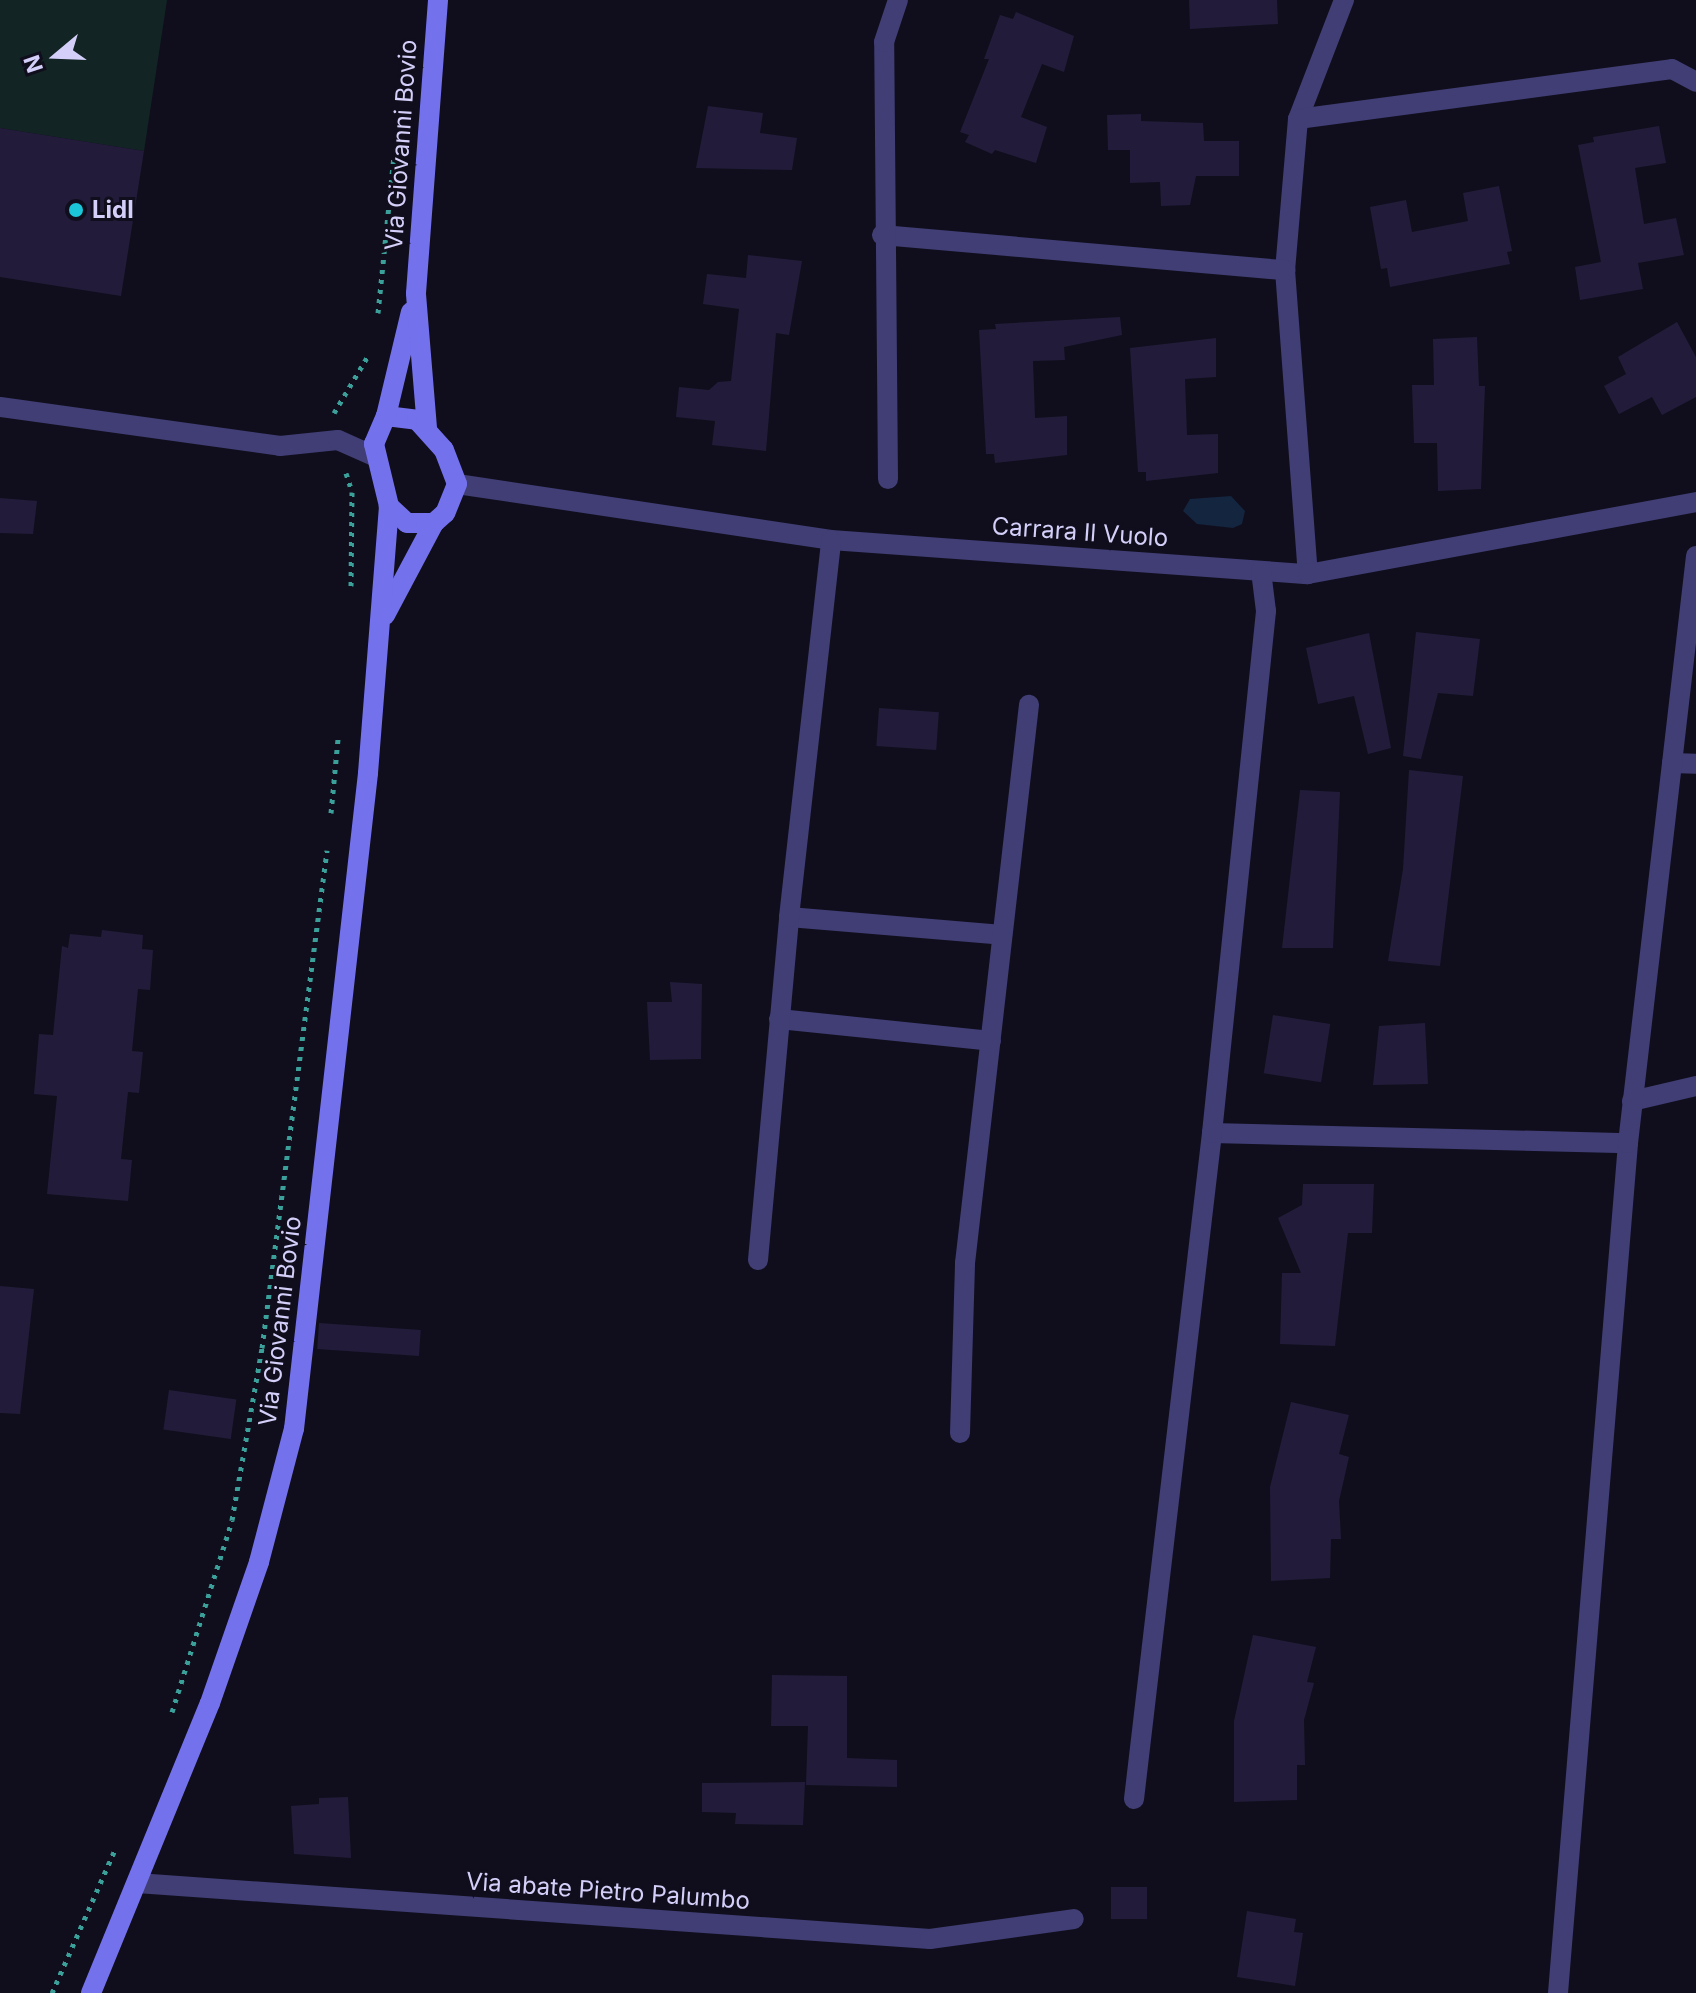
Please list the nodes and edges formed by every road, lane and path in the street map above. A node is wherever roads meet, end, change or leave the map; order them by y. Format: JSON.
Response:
{"nodes":[{"id":1,"x":438,"y":0,"type":"edge"},
{"id":2,"x":898,"y":0,"type":"edge"},
{"id":3,"x":1344,"y":0,"type":"edge"},
{"id":4,"x":1696,"y":82,"type":"edge"},
{"id":5,"x":1298,"y":119,"type":"junction"},
{"id":6,"x":395,"y":145,"type":"dead end"},
{"id":7,"x":882,"y":235,"type":"junction"},
{"id":8,"x":1285,"y":270,"type":"junction"},
{"id":9,"x":416,"y":293,"type":"junction"},
{"id":10,"x":376,"y":330,"type":"dead end"},
{"id":11,"x":374,"y":345,"type":"dead end"},
{"id":12,"x":0,"y":407,"type":"edge"},
{"id":13,"x":386,"y":416,"type":"junction"},
{"id":14,"x":427,"y":428,"type":"junction"},
{"id":15,"x":338,"y":440,"type":"junction"},
{"id":16,"x":376,"y":457,"type":"junction"},
{"id":17,"x":888,"y":479,"type":"dead end"},
{"id":18,"x":457,"y":484,"type":"junction"},
{"id":19,"x":1696,"y":502,"type":"edge"},
{"id":20,"x":389,"y":506,"type":"junction"},
{"id":21,"x":434,"y":523,"type":"junction"},
{"id":22,"x":831,"y":540,"type":"junction"},
{"id":23,"x":1696,"y":556,"type":"edge"},
{"id":24,"x":1261,"y":571,"type":"junction"},
{"id":25,"x":1308,"y":574,"type":"junction"},
{"id":26,"x":352,"y":592,"type":"dead end"},
{"id":27,"x":381,"y":622,"type":"junction"},
{"id":28,"x":1029,"y":705,"type":"dead end"},
{"id":29,"x":340,"y":725,"type":"dead end"},
{"id":30,"x":1672,"y":763,"type":"junction"},
{"id":31,"x":1696,"y":764,"type":"edge"},
{"id":32,"x":330,"y":824,"type":"dead end"},
{"id":33,"x":329,"y":838,"type":"dead end"},
{"id":34,"x":789,"y":917,"type":"junction"},
{"id":35,"x":1002,"y":935,"type":"junction"},
{"id":36,"x":779,"y":1019,"type":"junction"},
{"id":37,"x":991,"y":1041,"type":"junction"},
{"id":38,"x":1696,"y":1086,"type":"edge"},
{"id":39,"x":1632,"y":1101,"type":"junction"},
{"id":40,"x":1212,"y":1133,"type":"junction"},
{"id":41,"x":1628,"y":1143,"type":"junction"},
{"id":42,"x":758,"y":1260,"type":"dead end"},
{"id":43,"x":960,"y":1433,"type":"dead end"},
{"id":44,"x":167,"y":1727,"type":"dead end"},
{"id":45,"x":1134,"y":1799,"type":"dead end"},
{"id":46,"x":118,"y":1842,"type":"dead end"},
{"id":47,"x":137,"y":1883,"type":"junction"},
{"id":48,"x":1074,"y":1919,"type":"dead end"},
{"id":49,"x":52,"y":1993,"type":"edge"},
{"id":50,"x":91,"y":1993,"type":"edge"},
{"id":51,"x":1558,"y":1993,"type":"edge"}],
"edges":[{"from":1,"to":9,"type":"main road","name":"Via Giovanni Bovio"},
{"from":2,"to":7,"type":"street"},
{"from":3,"to":5,"type":"street"},
{"from":4,"to":5,"type":"street"},
{"from":5,"to":8,"type":"street"},
{"from":6,"to":10,"type":"path"},
{"from":7,"to":8,"type":"street"},
{"from":7,"to":17,"type":"street"},
{"from":8,"to":25,"type":"street"},
{"from":9,"to":13,"type":"main road"},
{"from":9,"to":14,"type":"main road"},
{"from":11,"to":15,"type":"path"},
{"from":12,"to":15,"type":"street"},
{"from":13,"to":14,"type":"main road"},
{"from":13,"to":16,"type":"main road"},
{"from":14,"to":18,"type":"main road"},
{"from":15,"to":16,"type":"street"},
{"from":15,"to":26,"type":"path"},
{"from":16,"to":20,"type":"main road"},
{"from":18,"to":21,"type":"main road"},
{"from":18,"to":22,"type":"street","name":"Carrara Il Vuolo"},
{"from":19,"to":25,"type":"street","name":"Carrara Il Vuolo"},
{"from":20,"to":21,"type":"main road"},
{"from":20,"to":27,"type":"main road","name":"Via Giovanni Bovio"},
{"from":21,"to":27,"type":"main road"},
{"from":22,"to":24,"type":"street","name":"Carrara Il Vuolo"},
{"from":22,"to":34,"type":"street"},
{"from":23,"to":30,"type":"street"},
{"from":24,"to":25,"type":"street","name":"Carrara Il Vuolo"},
{"from":24,"to":40,"type":"street"},
{"from":27,"to":47,"type":"main road","name":"Via Giovanni Bovio"},
{"from":28,"to":35,"type":"street"},
{"from":29,"to":32,"type":"path"},
{"from":30,"to":31,"type":"street"},
{"from":30,"to":39,"type":"street"},
{"from":33,"to":44,"type":"path"},
{"from":34,"to":35,"type":"street"},
{"from":34,"to":36,"type":"street"},
{"from":35,"to":37,"type":"street"},
{"from":36,"to":37,"type":"street"},
{"from":36,"to":42,"type":"street"},
{"from":37,"to":43,"type":"street"},
{"from":38,"to":39,"type":"street"},
{"from":39,"to":41,"type":"street"},
{"from":40,"to":41,"type":"street"},
{"from":40,"to":45,"type":"street"},
{"from":41,"to":51,"type":"street"},
{"from":46,"to":49,"type":"path"},
{"from":47,"to":48,"type":"street","name":"Via abate Pietro Palumbo"},
{"from":47,"to":50,"type":"main road","name":"Via Giovanni Bovio"}]}
